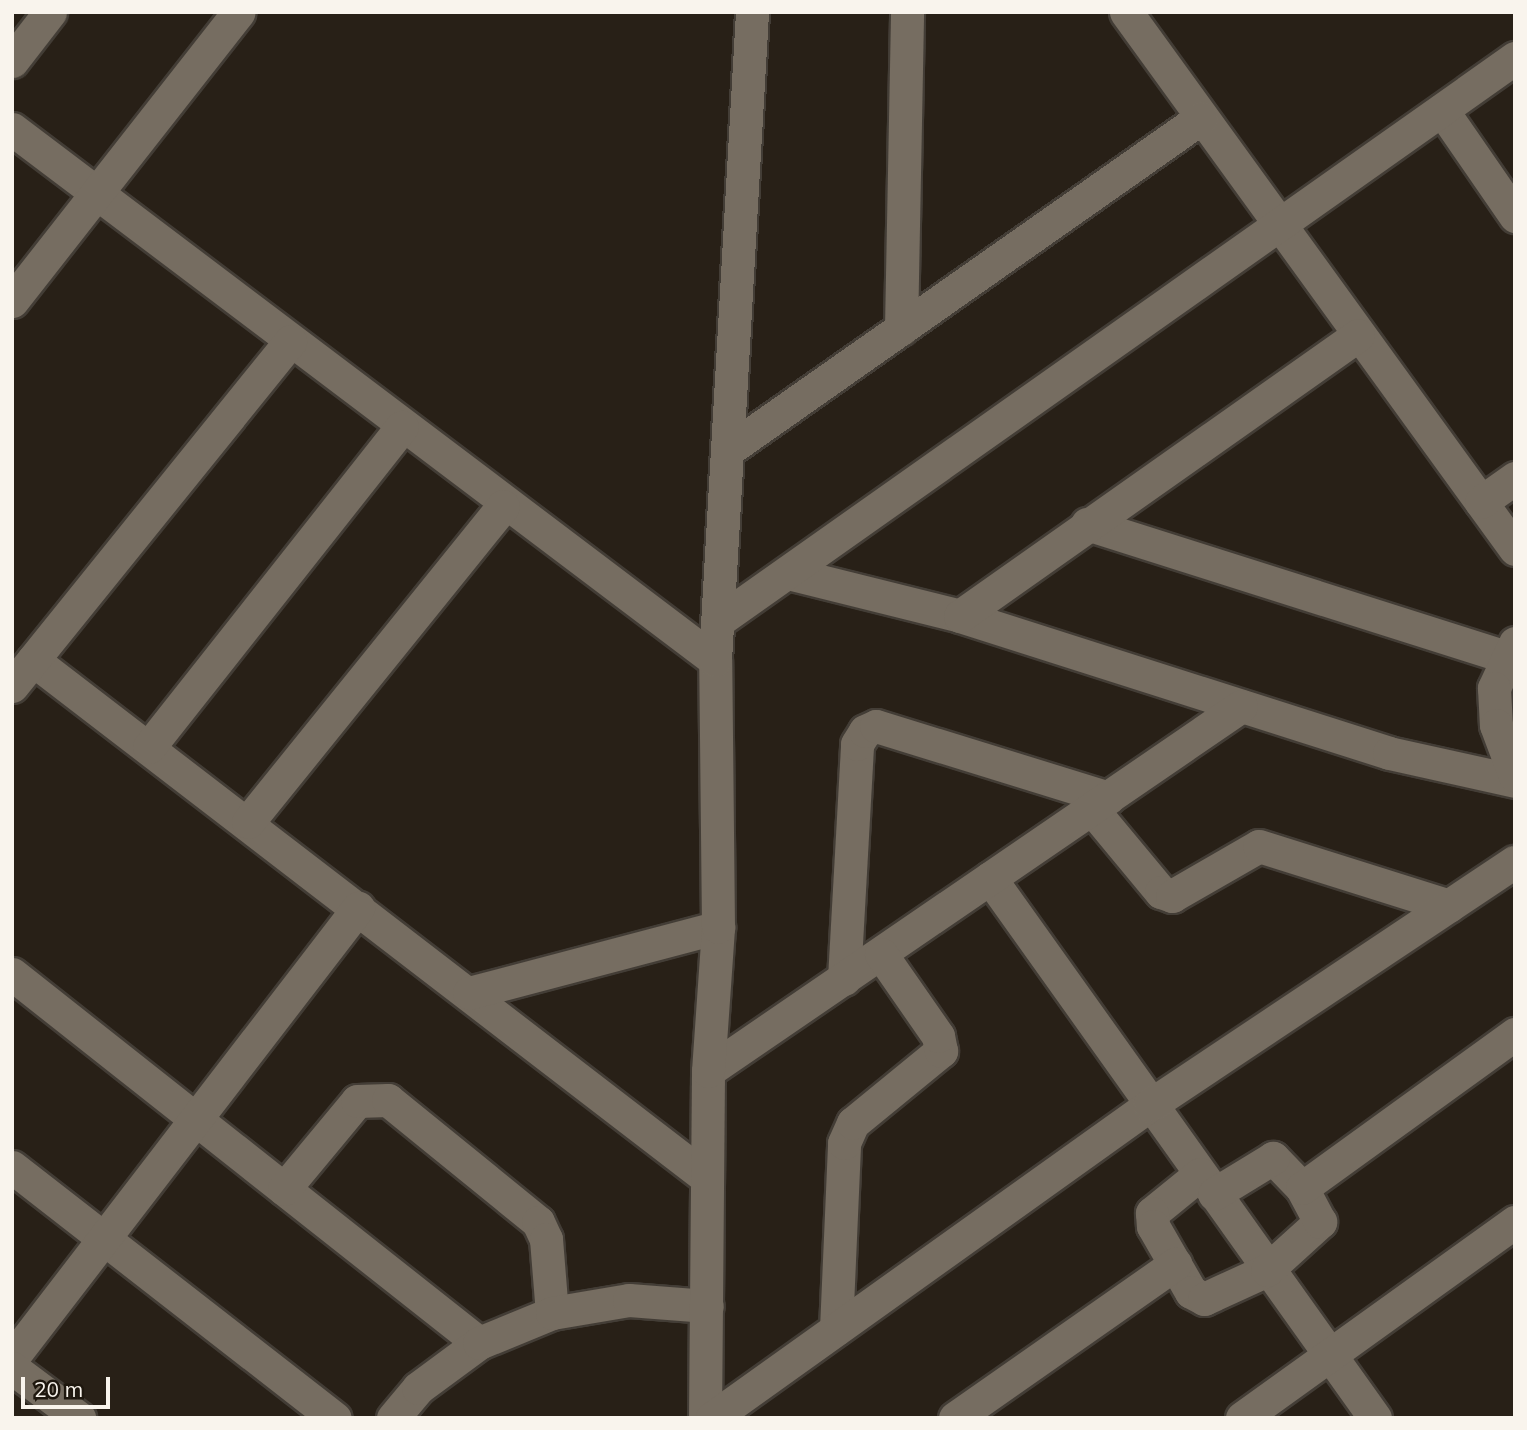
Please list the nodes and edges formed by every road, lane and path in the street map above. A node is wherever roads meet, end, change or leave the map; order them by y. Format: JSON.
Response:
{"nodes":[{"id":1,"x":50,"y":12,"type":"edge"},
{"id":2,"x":239,"y":12,"type":"edge"},
{"id":3,"x":752,"y":12,"type":"edge"},
{"id":4,"x":907,"y":12,"type":"edge"},
{"id":5,"x":1126,"y":12,"type":"edge"},
{"id":6,"x":1515,"y":58,"type":"edge"},
{"id":7,"x":12,"y":61,"type":"edge"},
{"id":8,"x":1442,"y":110,"type":"junction"},
{"id":9,"x":1201,"y":118,"type":"junction"},
{"id":10,"x":12,"y":129,"type":"edge"},
{"id":11,"x":100,"y":195,"type":"junction"},
{"id":12,"x":1515,"y":216,"type":"edge"},
{"id":13,"x":1278,"y":226,"type":"junction"},
{"id":14,"x":12,"y":301,"type":"edge"},
{"id":15,"x":901,"y":329,"type":"junction"},
{"id":16,"x":1358,"y":335,"type":"junction"},
{"id":17,"x":290,"y":341,"type":"junction"},
{"id":18,"x":402,"y":427,"type":"junction"},
{"id":19,"x":728,"y":450,"type":"junction"},
{"id":20,"x":1515,"y":478,"type":"edge"},
{"id":21,"x":1481,"y":502,"type":"junction"},
{"id":22,"x":503,"y":506,"type":"junction"},
{"id":23,"x":1087,"y":524,"type":"junction"},
{"id":24,"x":1515,"y":549,"type":"edge"},
{"id":25,"x":792,"y":574,"type":"junction"},
{"id":26,"x":960,"y":616,"type":"junction"},
{"id":27,"x":718,"y":621,"type":"junction"},
{"id":28,"x":1509,"y":650,"type":"edge"},
{"id":29,"x":33,"y":660,"type":"junction"},
{"id":30,"x":715,"y":660,"type":"junction"},
{"id":31,"x":12,"y":687,"type":"edge"},
{"id":32,"x":1241,"y":706,"type":"junction"},
{"id":33,"x":149,"y":747,"type":"junction"},
{"id":34,"x":1515,"y":776,"type":"edge"},
{"id":35,"x":1515,"y":781,"type":"edge"},
{"id":36,"x":1100,"y":804,"type":"junction"},
{"id":37,"x":248,"y":822,"type":"junction"},
{"id":38,"x":1515,"y":862,"type":"edge"},
{"id":39,"x":990,"y":878,"type":"junction"},
{"id":40,"x":1449,"y":906,"type":"junction"},
{"id":41,"x":358,"y":908,"type":"junction"},
{"id":42,"x":719,"y":927,"type":"junction"},
{"id":43,"x":881,"y":954,"type":"junction"},
{"id":44,"x":12,"y":974,"type":"edge"},
{"id":45,"x":844,"y":979,"type":"junction"},
{"id":46,"x":469,"y":993,"type":"junction"},
{"id":47,"x":1515,"y":1034,"type":"edge"},
{"id":48,"x":708,"y":1071,"type":"junction"},
{"id":49,"x":1150,"y":1105,"type":"junction"},
{"id":50,"x":195,"y":1118,"type":"junction"},
{"id":51,"x":12,"y":1167,"type":"edge"},
{"id":52,"x":707,"y":1178,"type":"junction"},
{"id":53,"x":1207,"y":1184,"type":"junction"},
{"id":54,"x":1302,"y":1188,"type":"junction"},
{"id":55,"x":284,"y":1189,"type":"junction"},
{"id":56,"x":1515,"y":1222,"type":"edge"},
{"id":57,"x":103,"y":1237,"type":"junction"},
{"id":58,"x":1175,"y":1264,"type":"junction"},
{"id":59,"x":1267,"y":1270,"type":"junction"},
{"id":60,"x":707,"y":1306,"type":"junction"},
{"id":61,"x":552,"y":1313,"type":"junction"},
{"id":62,"x":836,"y":1329,"type":"junction"},
{"id":63,"x":479,"y":1343,"type":"junction"},
{"id":64,"x":1331,"y":1355,"type":"junction"},
{"id":65,"x":12,"y":1358,"type":"edge"},
{"id":66,"x":12,"y":1368,"type":"edge"},
{"id":67,"x":79,"y":1418,"type":"edge"},
{"id":68,"x":335,"y":1418,"type":"edge"},
{"id":69,"x":393,"y":1418,"type":"edge"},
{"id":70,"x":705,"y":1418,"type":"edge"},
{"id":71,"x":712,"y":1418,"type":"edge"},
{"id":72,"x":955,"y":1418,"type":"edge"},
{"id":73,"x":1242,"y":1418,"type":"edge"},
{"id":74,"x":1375,"y":1418,"type":"edge"}],
"edges":[{"from":1,"to":7,"type":"street"},
{"from":2,"to":11,"type":"street"},
{"from":3,"to":19,"type":"street"},
{"from":4,"to":15,"type":"street"},
{"from":5,"to":9,"type":"street"},
{"from":6,"to":8,"type":"street"},
{"from":8,"to":12,"type":"street"},
{"from":8,"to":13,"type":"street"},
{"from":9,"to":13,"type":"street"},
{"from":9,"to":15,"type":"street"},
{"from":10,"to":11,"type":"street"},
{"from":11,"to":14,"type":"street"},
{"from":11,"to":17,"type":"street"},
{"from":13,"to":16,"type":"street"},
{"from":13,"to":25,"type":"street"},
{"from":15,"to":19,"type":"street"},
{"from":16,"to":21,"type":"street"},
{"from":16,"to":23,"type":"street"},
{"from":17,"to":18,"type":"street"},
{"from":17,"to":29,"type":"street"},
{"from":18,"to":22,"type":"street"},
{"from":18,"to":33,"type":"street"},
{"from":19,"to":27,"type":"street"},
{"from":20,"to":21,"type":"street"},
{"from":21,"to":24,"type":"street"},
{"from":22,"to":30,"type":"street"},
{"from":22,"to":37,"type":"street"},
{"from":23,"to":26,"type":"street"},
{"from":23,"to":28,"type":"street"},
{"from":25,"to":26,"type":"street"},
{"from":25,"to":27,"type":"street"},
{"from":26,"to":32,"type":"street"},
{"from":27,"to":30,"type":"street"},
{"from":28,"to":34,"type":"street"},
{"from":29,"to":31,"type":"street"},
{"from":29,"to":33,"type":"street"},
{"from":30,"to":42,"type":"street"},
{"from":32,"to":35,"type":"street"},
{"from":32,"to":36,"type":"street"},
{"from":33,"to":37,"type":"street"},
{"from":36,"to":39,"type":"street"},
{"from":36,"to":40,"type":"street"},
{"from":36,"to":45,"type":"street"},
{"from":37,"to":41,"type":"street"},
{"from":38,"to":40,"type":"street"},
{"from":39,"to":43,"type":"street"},
{"from":39,"to":49,"type":"street"},
{"from":40,"to":49,"type":"street"},
{"from":41,"to":46,"type":"street"},
{"from":41,"to":50,"type":"street"},
{"from":42,"to":46,"type":"street"},
{"from":42,"to":48,"type":"street"},
{"from":43,"to":45,"type":"street"},
{"from":43,"to":62,"type":"street"},
{"from":44,"to":50,"type":"street"},
{"from":45,"to":48,"type":"street"},
{"from":46,"to":52,"type":"street"},
{"from":47,"to":54,"type":"street"},
{"from":48,"to":52,"type":"street"},
{"from":49,"to":53,"type":"street"},
{"from":49,"to":62,"type":"street"},
{"from":50,"to":55,"type":"street"},
{"from":50,"to":57,"type":"street"},
{"from":51,"to":57,"type":"street"},
{"from":52,"to":60,"type":"street"},
{"from":53,"to":54,"type":"street"},
{"from":53,"to":58,"type":"street"},
{"from":53,"to":59,"type":"street"},
{"from":54,"to":59,"type":"street"},
{"from":55,"to":61,"type":"street"},
{"from":55,"to":63,"type":"street"},
{"from":56,"to":64,"type":"street"},
{"from":57,"to":65,"type":"street"},
{"from":57,"to":68,"type":"street"},
{"from":58,"to":59,"type":"street"},
{"from":58,"to":72,"type":"street"},
{"from":59,"to":64,"type":"street"},
{"from":60,"to":61,"type":"street"},
{"from":60,"to":70,"type":"street"},
{"from":61,"to":63,"type":"street"},
{"from":62,"to":71,"type":"street"},
{"from":63,"to":69,"type":"street"},
{"from":64,"to":73,"type":"street"},
{"from":64,"to":74,"type":"street"},
{"from":66,"to":67,"type":"street"}]}
